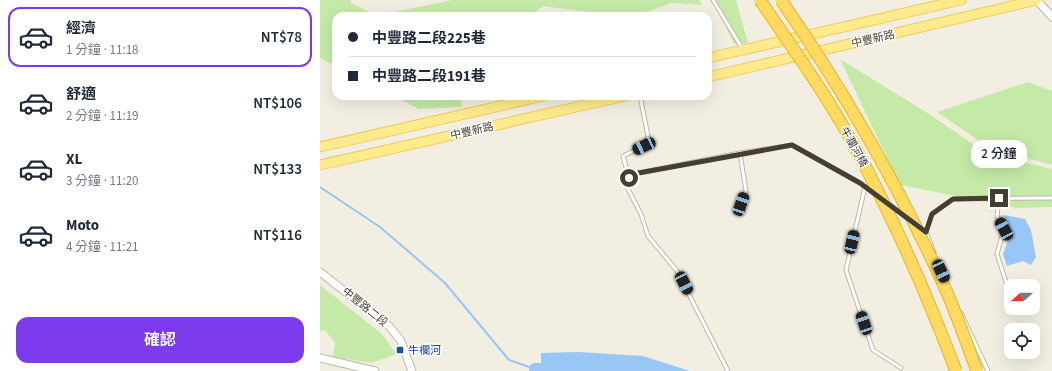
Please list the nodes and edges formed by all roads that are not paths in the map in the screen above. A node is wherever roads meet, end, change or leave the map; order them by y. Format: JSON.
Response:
{"nodes":[{"id":1,"x":713,"y":0,"type":"edge"},
{"id":2,"x":760,"y":0,"type":"edge"},
{"id":3,"x":781,"y":0,"type":"edge"},
{"id":4,"x":961,"y":0,"type":"edge"},
{"id":5,"x":1037,"y":0,"type":"edge"},
{"id":6,"x":1052,"y":17,"type":"edge"},
{"id":7,"x":794,"y":39,"type":"junction"},
{"id":8,"x":743,"y":50,"type":"junction"},
{"id":9,"x":803,"y":55,"type":"junction"},
{"id":10,"x":712,"y":57,"type":"edge"},
{"id":11,"x":712,"y":76,"type":"edge"},
{"id":12,"x":526,"y":100,"type":"edge"},
{"id":13,"x":607,"y":100,"type":"edge"},
{"id":14,"x":641,"y":100,"type":"edge"},
{"id":15,"x":320,"y":147,"type":"edge"},
{"id":16,"x":740,"y":153,"type":"junction"},
{"id":17,"x":320,"y":165,"type":"edge"},
{"id":18,"x":629,"y":178,"type":"junction"},
{"id":19,"x":865,"y":187,"type":"junction"},
{"id":20,"x":999,"y":198,"type":"junction"},
{"id":21,"x":1052,"y":198,"type":"edge"},
{"id":22,"x":741,"y":204,"type":"dead end"},
{"id":23,"x":926,"y":232,"type":"junction"},
{"id":24,"x":320,"y":272,"type":"edge"},
{"id":25,"x":1005,"y":279,"type":"edge"},
{"id":26,"x":320,"y":358,"type":"edge"},
{"id":27,"x":901,"y":368,"type":"dead end"},
{"id":28,"x":375,"y":371,"type":"edge"},
{"id":29,"x":412,"y":371,"type":"edge"},
{"id":30,"x":728,"y":371,"type":"edge"},
{"id":31,"x":956,"y":371,"type":"edge"},
{"id":32,"x":977,"y":371,"type":"edge"},
{"id":33,"x":988,"y":371,"type":"edge"}],
"edges":[{"from":1,"to":8,"type":"lane"},
{"from":2,"to":31,"type":"highway","name":"牛瀾河橋","bridge":true},
{"from":3,"to":32,"type":"highway","name":"牛瀾河橋","bridge":true},
{"from":4,"to":7,"type":"main road","name":"中豐新路"},
{"from":5,"to":6,"type":"street"},
{"from":5,"to":9,"type":"main road","name":"中豐新路"},
{"from":7,"to":8,"type":"main road","name":"中豐新路"},
{"from":7,"to":9,"type":"main road"},
{"from":8,"to":10,"type":"main road","name":"中豐新路"},
{"from":9,"to":11,"type":"main road","name":"中豐新路"},
{"from":12,"to":15,"type":"main road","name":"中豐新路"},
{"from":13,"to":17,"type":"main road","name":"中豐新路"},
{"from":14,"to":18,"type":"lane"},
{"from":16,"to":18,"type":"lane"},
{"from":16,"to":19,"type":"lane"},
{"from":16,"to":22,"type":"lane"},
{"from":18,"to":30,"type":"lane"},
{"from":19,"to":23,"type":"lane"},
{"from":19,"to":27,"type":"lane"},
{"from":20,"to":21,"type":"lane"},
{"from":20,"to":23,"type":"lane"},
{"from":20,"to":25,"type":"lane"},
{"from":23,"to":33,"type":"lane"},
{"from":24,"to":29,"type":"street","name":"中豐路二段"},
{"from":26,"to":28,"type":"street"}]}
